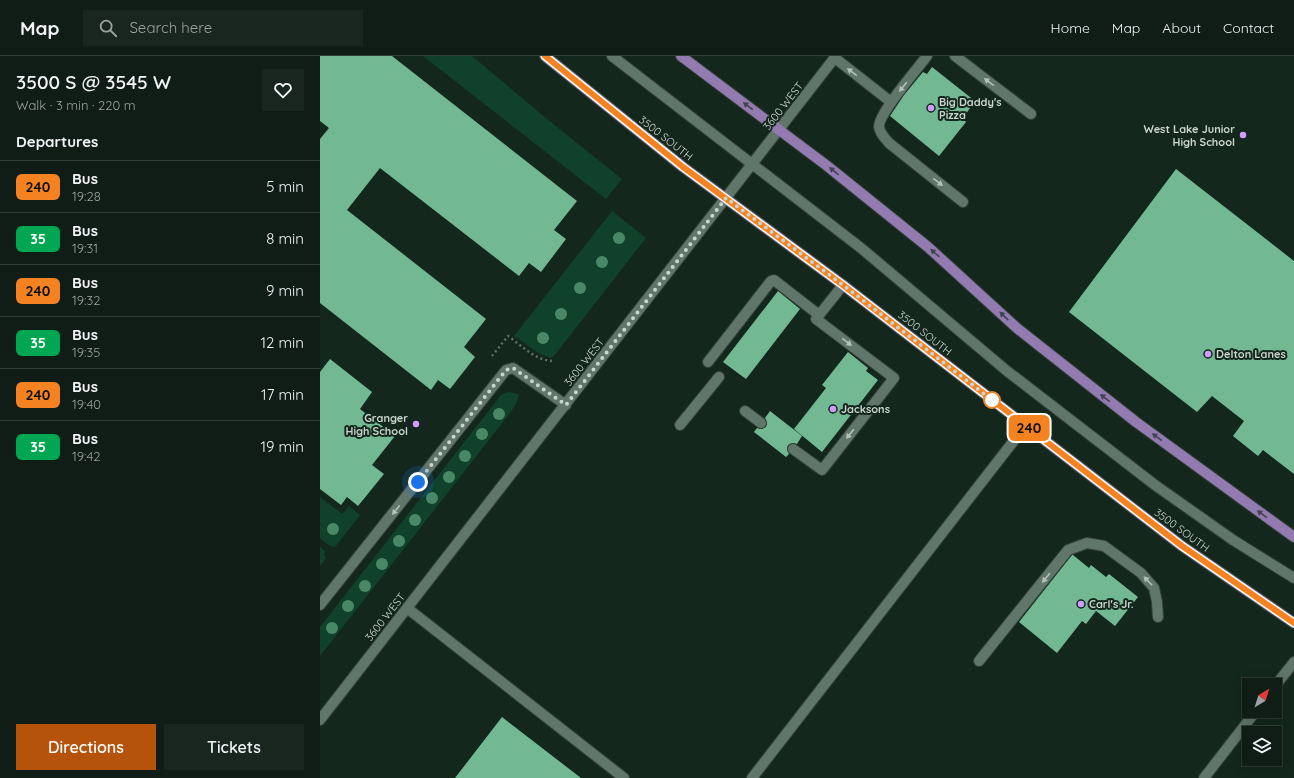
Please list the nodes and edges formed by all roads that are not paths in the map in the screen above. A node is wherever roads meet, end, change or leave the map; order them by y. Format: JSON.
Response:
{"nodes":[{"id":1,"x":545,"y":56,"type":"edge"},
{"id":2,"x":612,"y":56,"type":"edge"},
{"id":3,"x":681,"y":56,"type":"edge"},
{"id":4,"x":927,"y":56,"type":"edge"},
{"id":5,"x":955,"y":56,"type":"edge"},
{"id":6,"x":835,"y":57,"type":"edge"},
{"id":7,"x":891,"y":102,"type":"junction"},
{"id":8,"x":1031,"y":114,"type":"dead end"},
{"id":9,"x":779,"y":130,"type":"junction"},
{"id":10,"x":752,"y":164,"type":"junction"},
{"id":11,"x":726,"y":198,"type":"junction"},
{"id":12,"x":963,"y":202,"type":"dead end"},
{"id":13,"x":843,"y":285,"type":"junction"},
{"id":14,"x":818,"y":317,"type":"junction"},
{"id":15,"x":708,"y":362,"type":"dead end"},
{"id":16,"x":719,"y":377,"type":"dead end"},
{"id":17,"x":566,"y":405,"type":"junction"},
{"id":18,"x":745,"y":411,"type":"dead end"},
{"id":19,"x":761,"y":423,"type":"dead end"},
{"id":20,"x":680,"y":425,"type":"dead end"},
{"id":21,"x":1026,"y":426,"type":"junction"},
{"id":22,"x":793,"y":449,"type":"dead end"},
{"id":23,"x":1294,"y":537,"type":"edge"},
{"id":24,"x":1294,"y":578,"type":"edge"},
{"id":25,"x":320,"y":605,"type":"edge"},
{"id":26,"x":407,"y":608,"type":"junction"},
{"id":27,"x":1158,"y":617,"type":"dead end"},
{"id":28,"x":1294,"y":623,"type":"edge"},
{"id":29,"x":979,"y":661,"type":"dead end"},
{"id":30,"x":1294,"y":662,"type":"edge"},
{"id":31,"x":1281,"y":678,"type":"edge"},
{"id":32,"x":321,"y":715,"type":"edge"},
{"id":33,"x":1251,"y":718,"type":"edge"},
{"id":34,"x":624,"y":778,"type":"edge"},
{"id":35,"x":752,"y":778,"type":"edge"},
{"id":36,"x":1204,"y":778,"type":"edge"}],
"edges":[{"from":1,"to":11,"type":"main road","name":"3500 SOUTH"},
{"from":2,"to":10,"type":"street"},
{"from":9,"to":3,"type":"main road","one_way":true},
{"from":4,"to":7,"type":"street","one_way":true},
{"from":8,"to":5,"type":"street","one_way":true},
{"from":7,"to":6,"type":"street","one_way":true},
{"from":6,"to":9,"type":"street","name":"3600 WEST"},
{"from":7,"to":12,"type":"street","one_way":true},
{"from":9,"to":10,"type":"street","name":"3600 WEST"},
{"from":23,"to":9,"type":"main road","one_way":true},
{"from":10,"to":11,"type":"street","name":"3600 WEST"},
{"from":10,"to":24,"type":"street"},
{"from":11,"to":13,"type":"main road","name":"3500 SOUTH"},
{"from":11,"to":17,"type":"street","name":"3600 WEST"},
{"from":13,"to":14,"type":"street"},
{"from":13,"to":21,"type":"main road","name":"3500 SOUTH"},
{"from":14,"to":15,"type":"street"},
{"from":14,"to":22,"type":"street","one_way":true},
{"from":16,"to":20,"type":"street"},
{"from":17,"to":25,"type":"street","one_way":true},
{"from":17,"to":26,"type":"street","name":"3600 WEST"},
{"from":18,"to":19,"type":"street"},
{"from":21,"to":28,"type":"main road","name":"3500 SOUTH"},
{"from":21,"to":35,"type":"street"},
{"from":26,"to":32,"type":"street","name":"3600 WEST"},
{"from":26,"to":34,"type":"street"},
{"from":27,"to":29,"type":"street","one_way":true},
{"from":30,"to":31,"type":"street"},
{"from":33,"to":36,"type":"street"}]}
